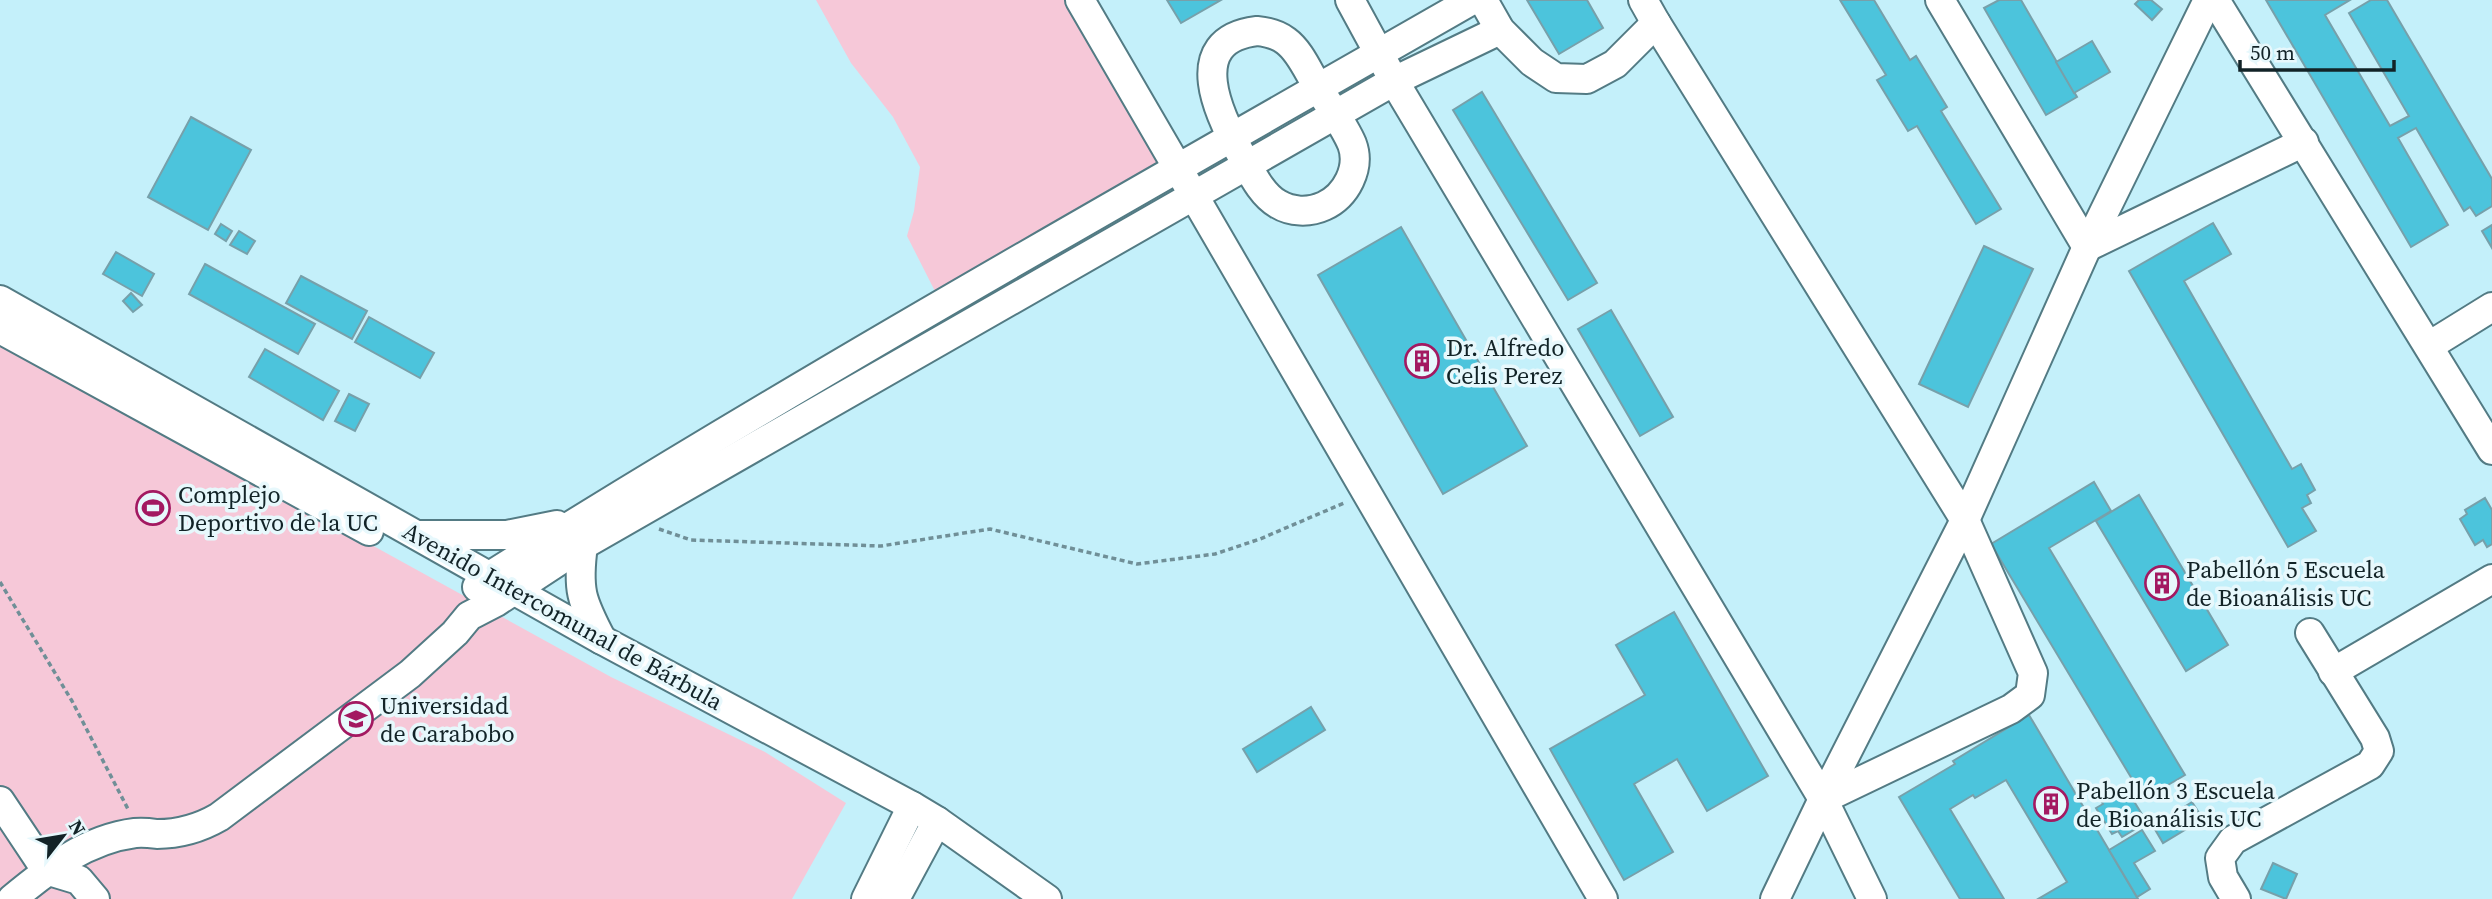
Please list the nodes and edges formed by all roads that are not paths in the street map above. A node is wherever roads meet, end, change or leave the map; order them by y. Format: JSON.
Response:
{"nodes":[{"id":1,"x":1080,"y":0,"type":"edge"},
{"id":2,"x":1350,"y":0,"type":"edge"},
{"id":3,"x":1472,"y":0,"type":"edge"},
{"id":4,"x":1483,"y":0,"type":"edge"},
{"id":5,"x":1940,"y":0,"type":"edge"},
{"id":6,"x":2208,"y":0,"type":"edge"},
{"id":7,"x":2215,"y":0,"type":"edge"},
{"id":8,"x":1650,"y":12,"type":"edge"},
{"id":9,"x":1500,"y":30,"type":"junction"},
{"id":10,"x":1380,"y":53,"type":"junction"},
{"id":11,"x":1394,"y":81,"type":"junction"},
{"id":12,"x":1318,"y":88,"type":"junction"},
{"id":13,"x":1335,"y":115,"type":"junction"},
{"id":14,"x":1231,"y":137,"type":"junction"},
{"id":15,"x":2304,"y":142,"type":"junction"},
{"id":16,"x":1247,"y":165,"type":"junction"},
{"id":17,"x":1178,"y":167,"type":"junction"},
{"id":18,"x":1194,"y":195,"type":"junction"},
{"id":19,"x":2087,"y":247,"type":"junction"},
{"id":20,"x":0,"y":300,"type":"edge"},
{"id":21,"x":2492,"y":307,"type":"edge"},
{"id":22,"x":0,"y":329,"type":"edge"},
{"id":23,"x":2429,"y":346,"type":"junction"},
{"id":24,"x":2492,"y":450,"type":"edge"},
{"id":25,"x":1965,"y":520,"type":"junction"},
{"id":26,"x":581,"y":532,"type":"junction"},
{"id":27,"x":416,"y":536,"type":"junction"},
{"id":28,"x":2492,"y":579,"type":"edge"},
{"id":29,"x":489,"y":595,"type":"junction"},
{"id":30,"x":2309,"y":633,"type":"dead end"},
{"id":31,"x":602,"y":640,"type":"junction"},
{"id":32,"x":2333,"y":671,"type":"junction"},
{"id":33,"x":1823,"y":799,"type":"junction"},
{"id":34,"x":0,"y":802,"type":"edge"},
{"id":35,"x":908,"y":815,"type":"junction"},
{"id":36,"x":933,"y":829,"type":"junction"},
{"id":37,"x":46,"y":870,"type":"junction"},
{"id":38,"x":12,"y":899,"type":"edge"},
{"id":39,"x":95,"y":899,"type":"edge"},
{"id":40,"x":866,"y":899,"type":"edge"},
{"id":41,"x":895,"y":899,"type":"edge"},
{"id":42,"x":1019,"y":899,"type":"edge"},
{"id":43,"x":1047,"y":899,"type":"edge"},
{"id":44,"x":1603,"y":899,"type":"edge"},
{"id":45,"x":1775,"y":899,"type":"edge"},
{"id":46,"x":1872,"y":899,"type":"edge"},
{"id":47,"x":2235,"y":899,"type":"edge"}],
"edges":[{"from":1,"to":17,"type":"street"},
{"from":2,"to":10,"type":"street"},
{"from":3,"to":10,"type":"street"},
{"from":4,"to":9,"type":"street"},
{"from":5,"to":19,"type":"street"},
{"from":6,"to":19,"type":"street"},
{"from":7,"to":15,"type":"street"},
{"from":8,"to":9,"type":"street"},
{"from":8,"to":25,"type":"street"},
{"from":9,"to":11,"type":"street"},
{"from":10,"to":11,"type":"street"},
{"from":10,"to":12,"type":"street"},
{"from":11,"to":13,"type":"street"},
{"from":11,"to":33,"type":"street"},
{"from":12,"to":13,"type":"street"},
{"from":12,"to":14,"type":"street"},
{"from":12,"to":14,"type":"street"},
{"from":13,"to":16,"type":"street"},
{"from":13,"to":16,"type":"street"},
{"from":14,"to":16,"type":"street"},
{"from":14,"to":17,"type":"street"},
{"from":15,"to":19,"type":"street"},
{"from":15,"to":23,"type":"street"},
{"from":16,"to":18,"type":"street"},
{"from":17,"to":18,"type":"street"},
{"from":17,"to":26,"type":"street"},
{"from":18,"to":26,"type":"street"},
{"from":18,"to":44,"type":"street"},
{"from":19,"to":25,"type":"street"},
{"from":20,"to":27,"type":"street","name":"Avenido Intercomunal de Bárbula"},
{"from":21,"to":23,"type":"street"},
{"from":22,"to":29,"type":"street","name":"Avenido Intercomunal de Bárbula"},
{"from":23,"to":24,"type":"street"},
{"from":25,"to":33,"type":"street"},
{"from":25,"to":33,"type":"street"},
{"from":26,"to":27,"type":"street"},
{"from":26,"to":29,"type":"street"},
{"from":26,"to":31,"type":"street"},
{"from":27,"to":29,"type":"street","name":"Avenido Intercomunal de Bárbula"},
{"from":28,"to":32,"type":"street"},
{"from":29,"to":31,"type":"street","name":"Avenido Intercomunal de Bárbula"},
{"from":29,"to":35,"type":"street","name":"Avenido Intercomunal de Bárbula"},
{"from":29,"to":37,"type":"street"},
{"from":30,"to":32,"type":"street"},
{"from":31,"to":35,"type":"street","name":"Avenido Intercomunal de Bárbula"},
{"from":32,"to":47,"type":"street"},
{"from":33,"to":45,"type":"street"},
{"from":33,"to":46,"type":"street"},
{"from":34,"to":37,"type":"street"},
{"from":35,"to":36,"type":"street","name":"Avenido Intercomunal de Bárbula"},
{"from":35,"to":40,"type":"street"},
{"from":36,"to":41,"type":"street"},
{"from":36,"to":42,"type":"street","name":"Avenido Intercomunal de Bárbula"},
{"from":36,"to":43,"type":"street","name":"Avenido Intercomunal de Bárbula"},
{"from":37,"to":38,"type":"street"},
{"from":37,"to":39,"type":"street"}]}
